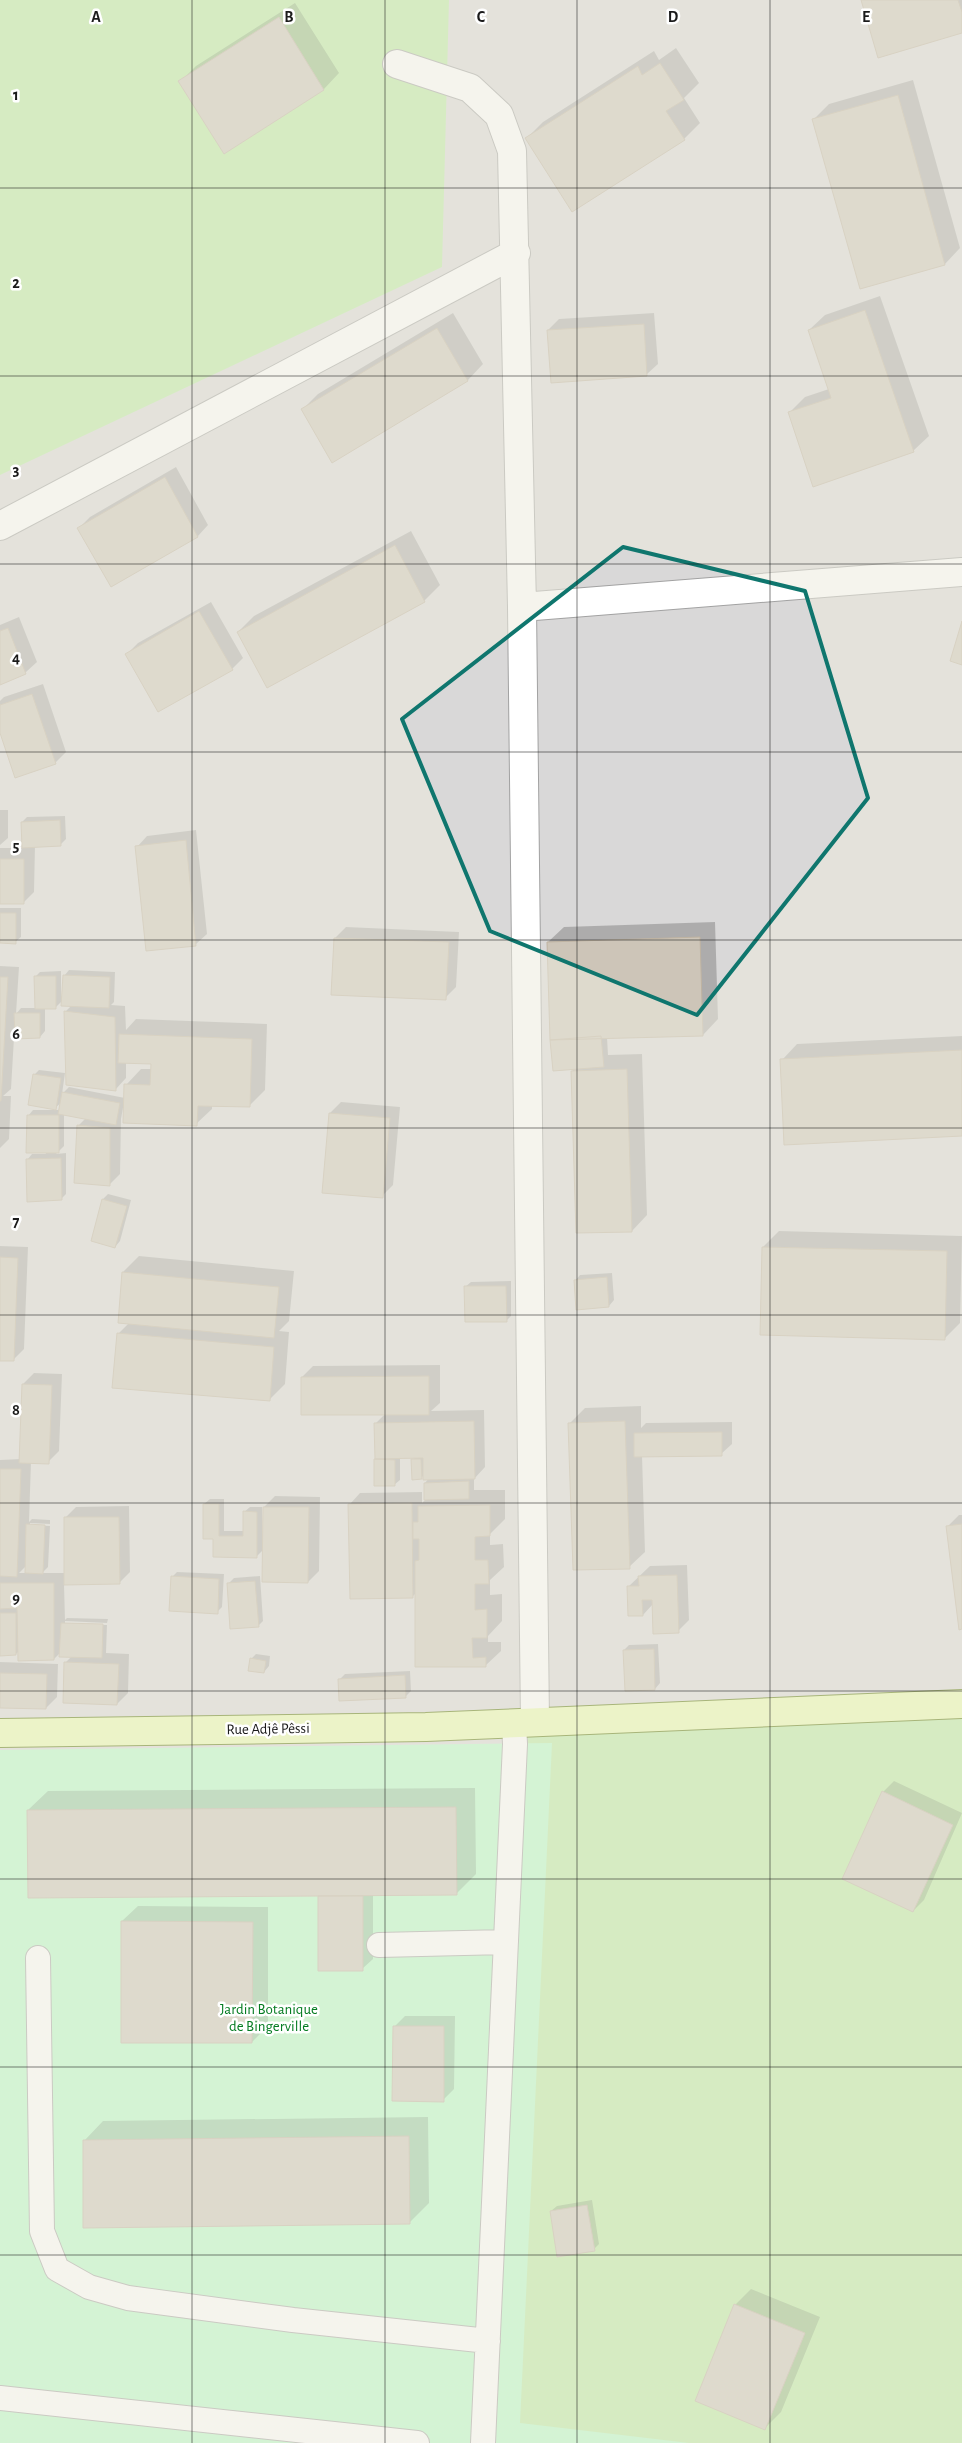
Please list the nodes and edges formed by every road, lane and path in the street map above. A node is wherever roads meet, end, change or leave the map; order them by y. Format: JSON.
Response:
{"nodes":[{"id":1,"x":397,"y":64,"type":"dead end"},
{"id":2,"x":516,"y":253,"type":"junction"},
{"id":3,"x":0,"y":526,"type":"edge"},
{"id":4,"x":961,"y":571,"type":"edge"},
{"id":5,"x":522,"y":607,"type":"junction"},
{"id":6,"x":962,"y":1704,"type":"edge"},
{"id":7,"x":525,"y":1723,"type":"junction"},
{"id":8,"x":0,"y":1733,"type":"edge"},
{"id":9,"x":506,"y":1942,"type":"junction"},
{"id":10,"x":379,"y":1945,"type":"dead end"},
{"id":11,"x":38,"y":1958,"type":"dead end"},
{"id":12,"x":488,"y":2341,"type":"junction"},
{"id":13,"x":0,"y":2398,"type":"edge"},
{"id":14,"x":417,"y":2443,"type":"edge"},
{"id":15,"x":483,"y":2443,"type":"edge"}],
"edges":[{"from":1,"to":2,"type":"street"},
{"from":2,"to":3,"type":"street"},
{"from":2,"to":5,"type":"street"},
{"from":4,"to":5,"type":"street"},
{"from":5,"to":7,"type":"street"},
{"from":6,"to":7,"type":"street","name":"Rue Adjê Pêssi"},
{"from":7,"to":8,"type":"street","name":"Rue Adjê Pêssi"},
{"from":7,"to":9,"type":"lane"},
{"from":9,"to":10,"type":"lane"},
{"from":9,"to":12,"type":"lane"},
{"from":11,"to":12,"type":"lane"},
{"from":12,"to":15,"type":"lane"},
{"from":13,"to":14,"type":"lane"}]}
